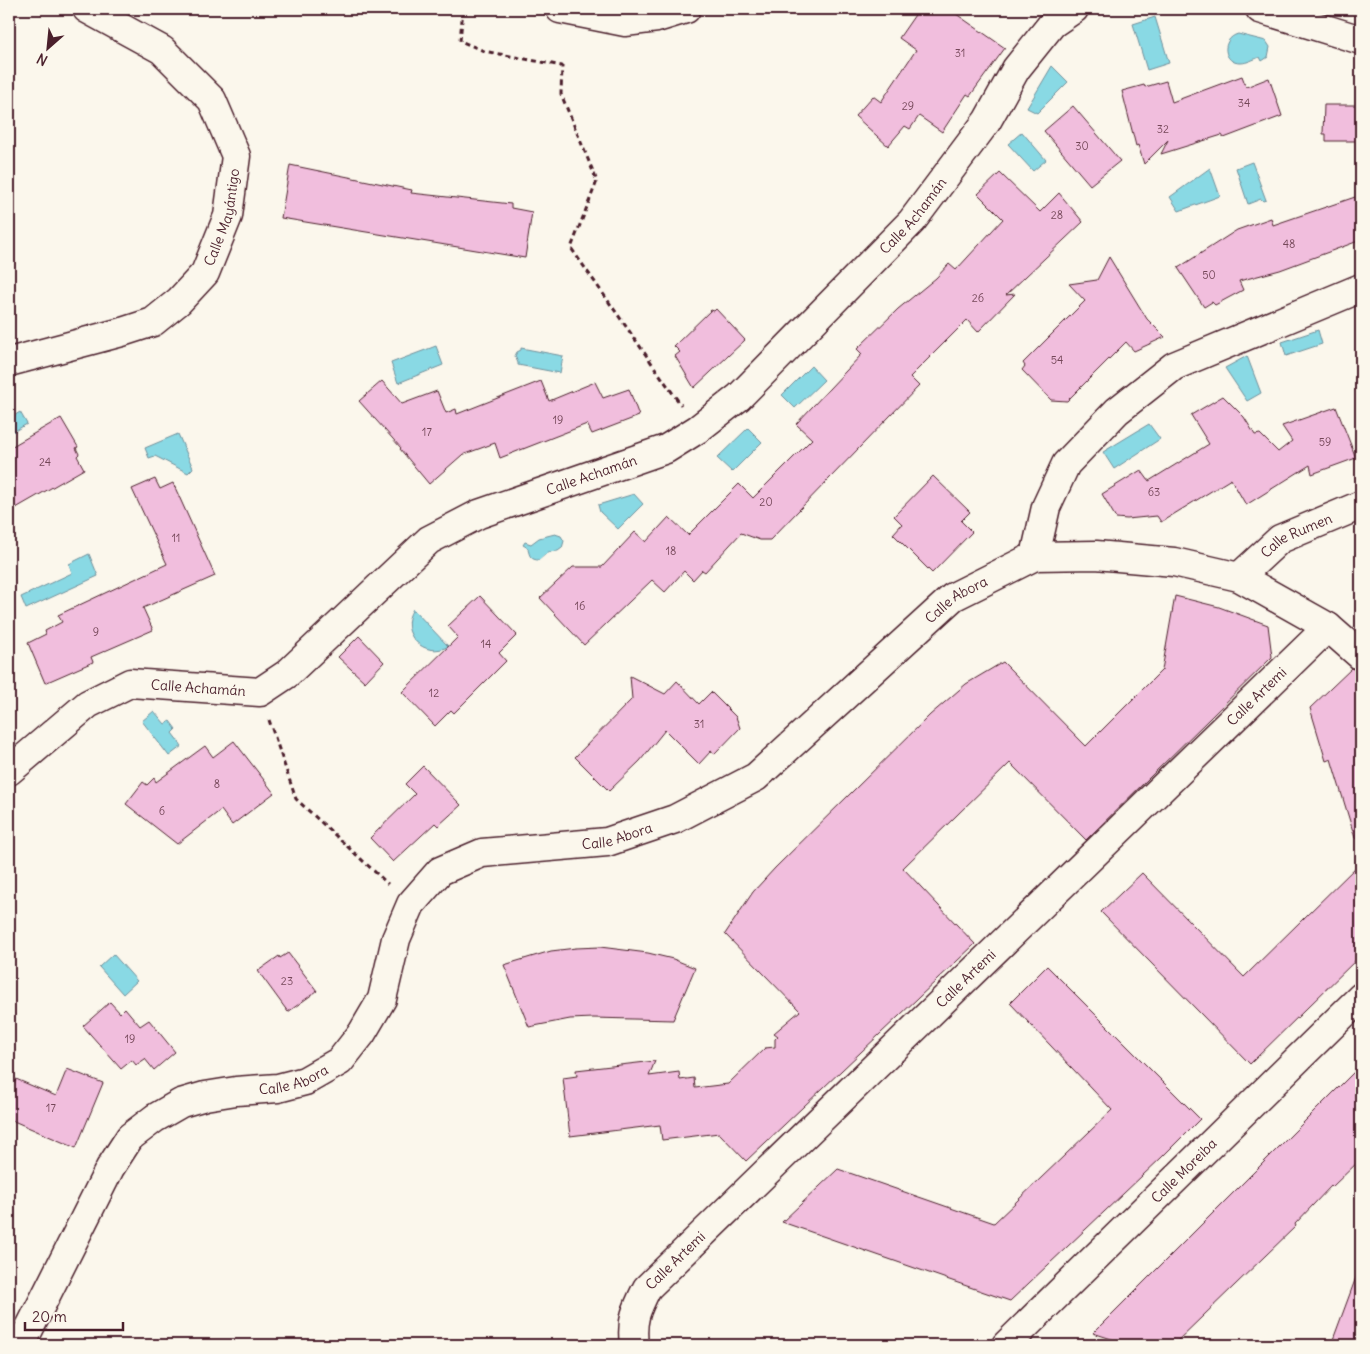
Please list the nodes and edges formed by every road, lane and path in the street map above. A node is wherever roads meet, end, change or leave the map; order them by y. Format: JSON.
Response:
{"nodes":[{"id":1,"x":87,"y":9,"type":"edge"},
{"id":2,"x":464,"y":9,"type":"edge"},
{"id":3,"x":560,"y":9,"type":"edge"},
{"id":4,"x":686,"y":9,"type":"edge"},
{"id":5,"x":1074,"y":9,"type":"edge"},
{"id":6,"x":1260,"y":9,"type":"edge"},
{"id":7,"x":1361,"y":40,"type":"edge"},
{"id":8,"x":1361,"y":288,"type":"edge"},
{"id":9,"x":9,"y":362,"type":"edge"},
{"id":10,"x":698,"y":429,"type":"junction"},
{"id":11,"x":1361,"y":505,"type":"edge"},
{"id":12,"x":1035,"y":556,"type":"junction"},
{"id":13,"x":1239,"y":577,"type":"junction"},
{"id":14,"x":1328,"y":627,"type":"junction"},
{"id":15,"x":1361,"y":656,"type":"edge"},
{"id":16,"x":260,"y":692,"type":"junction"},
{"id":17,"x":9,"y":771,"type":"edge"},
{"id":18,"x":411,"y":904,"type":"junction"},
{"id":19,"x":1361,"y":997,"type":"edge"},
{"id":20,"x":20,"y":1331,"type":"edge"},
{"id":21,"x":634,"y":1345,"type":"edge"},
{"id":22,"x":1006,"y":1345,"type":"edge"}],
"edges":[{"from":1,"to":9,"type":"street","name":"Calle Mayántigo"},
{"from":2,"to":10,"type":"path"},
{"from":3,"to":4,"type":"street"},
{"from":5,"to":10,"type":"street","name":"Calle Achamán"},
{"from":6,"to":7,"type":"street"},
{"from":8,"to":12,"type":"street"},
{"from":10,"to":16,"type":"street","name":"Calle Achamán"},
{"from":11,"to":13,"type":"street","name":"Calle Rumen"},
{"from":12,"to":13,"type":"street","name":"Calle Abora"},
{"from":12,"to":18,"type":"street","name":"Calle Abora"},
{"from":13,"to":14,"type":"street","name":"Calle Abora"},
{"from":14,"to":15,"type":"street","name":"Calle Abora"},
{"from":14,"to":21,"type":"street","name":"Calle Artemi"},
{"from":16,"to":17,"type":"street","name":"Calle Achamán"},
{"from":16,"to":18,"type":"path"},
{"from":18,"to":20,"type":"street","name":"Calle Abora"},
{"from":19,"to":22,"type":"street","name":"Calle Moreiba"}]}
